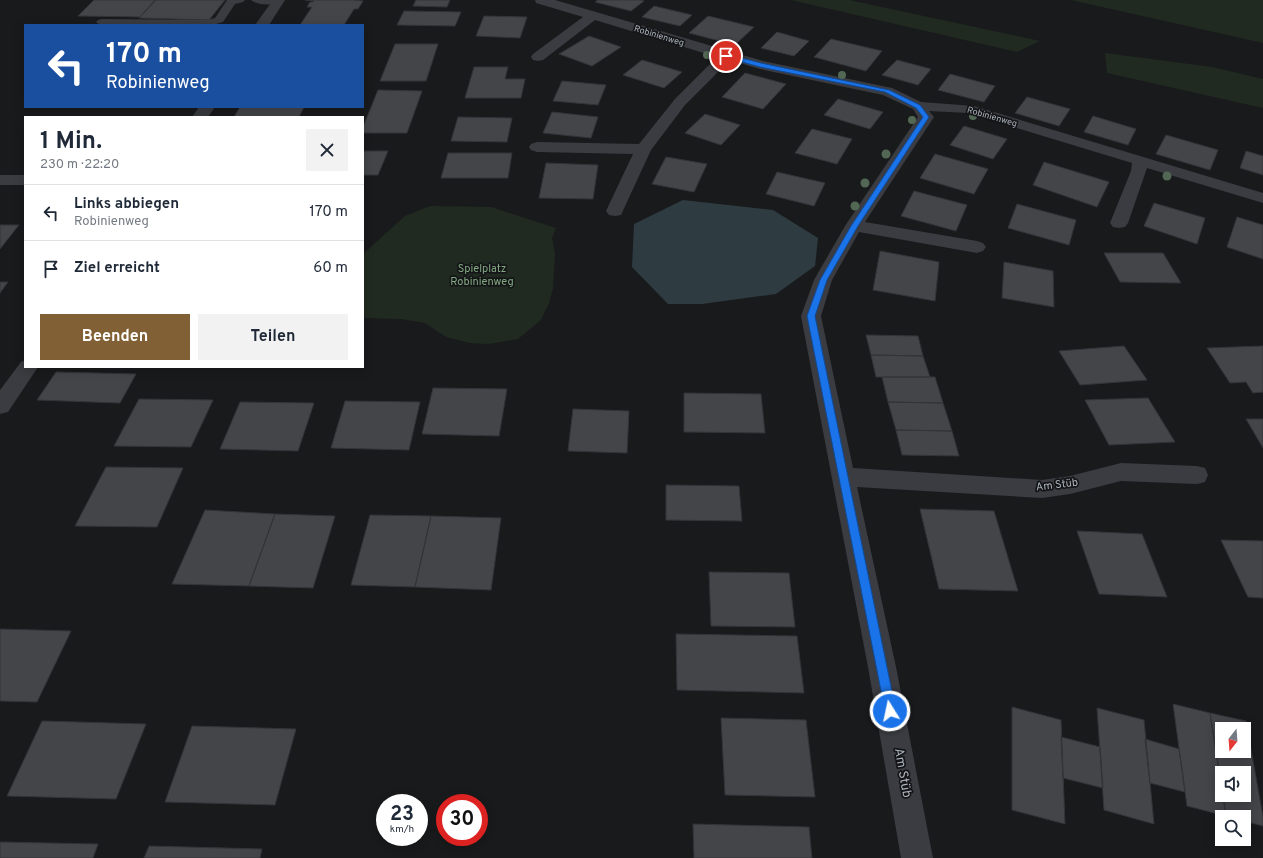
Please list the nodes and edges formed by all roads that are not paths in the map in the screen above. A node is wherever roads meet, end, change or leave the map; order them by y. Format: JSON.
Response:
{"nodes":[{"id":1,"x":240,"y":0,"type":"edge"},
{"id":2,"x":257,"y":0,"type":"edge"},
{"id":3,"x":279,"y":0,"type":"edge"},
{"id":4,"x":541,"y":0,"type":"edge"},
{"id":5,"x":592,"y":16,"type":"junction"},
{"id":6,"x":102,"y":22,"type":"dead end"},
{"id":7,"x":263,"y":24,"type":"edge"},
{"id":8,"x":726,"y":56,"type":"junction"},
{"id":9,"x":538,"y":57,"type":"dead end"},
{"id":10,"x":918,"y":106,"type":"junction"},
{"id":11,"x":537,"y":147,"type":"dead end"},
{"id":12,"x":643,"y":149,"type":"junction"},
{"id":13,"x":1140,"y":162,"type":"junction"},
{"id":14,"x":0,"y":180,"type":"edge"},
{"id":15,"x":24,"y":180,"type":"edge"},
{"id":16,"x":1263,"y":198,"type":"edge"},
{"id":17,"x":615,"y":211,"type":"dead end"},
{"id":18,"x":1119,"y":223,"type":"dead end"},
{"id":19,"x":854,"y":226,"type":"junction"},
{"id":20,"x":977,"y":247,"type":"dead end"},
{"id":21,"x":27,"y":368,"type":"edge"},
{"id":22,"x":0,"y":406,"type":"edge"},
{"id":23,"x":1197,"y":475,"type":"dead end"},
{"id":24,"x":844,"y":477,"type":"junction"},
{"id":25,"x":917,"y":858,"type":"edge"}],
"edges":[{"from":1,"to":6,"type":"lane"},
{"from":2,"to":3,"type":"lane"},
{"from":3,"to":7,"type":"street"},
{"from":4,"to":5,"type":"street","name":"Robinienweg"},
{"from":5,"to":8,"type":"street","name":"Robinienweg"},
{"from":5,"to":9,"type":"street"},
{"from":8,"to":10,"type":"street","name":"Robinienweg"},
{"from":8,"to":12,"type":"street"},
{"from":10,"to":13,"type":"street","name":"Robinienweg"},
{"from":10,"to":19,"type":"street","name":"Am Stüb"},
{"from":11,"to":12,"type":"street"},
{"from":12,"to":17,"type":"street"},
{"from":13,"to":16,"type":"street","name":"Robinienweg"},
{"from":13,"to":18,"type":"street"},
{"from":14,"to":15,"type":"street"},
{"from":19,"to":20,"type":"street"},
{"from":19,"to":24,"type":"street","name":"Am Stüb"},
{"from":21,"to":22,"type":"street"},
{"from":23,"to":24,"type":"street","name":"Am Stüb"},
{"from":24,"to":25,"type":"street","name":"Am Stüb"}]}
